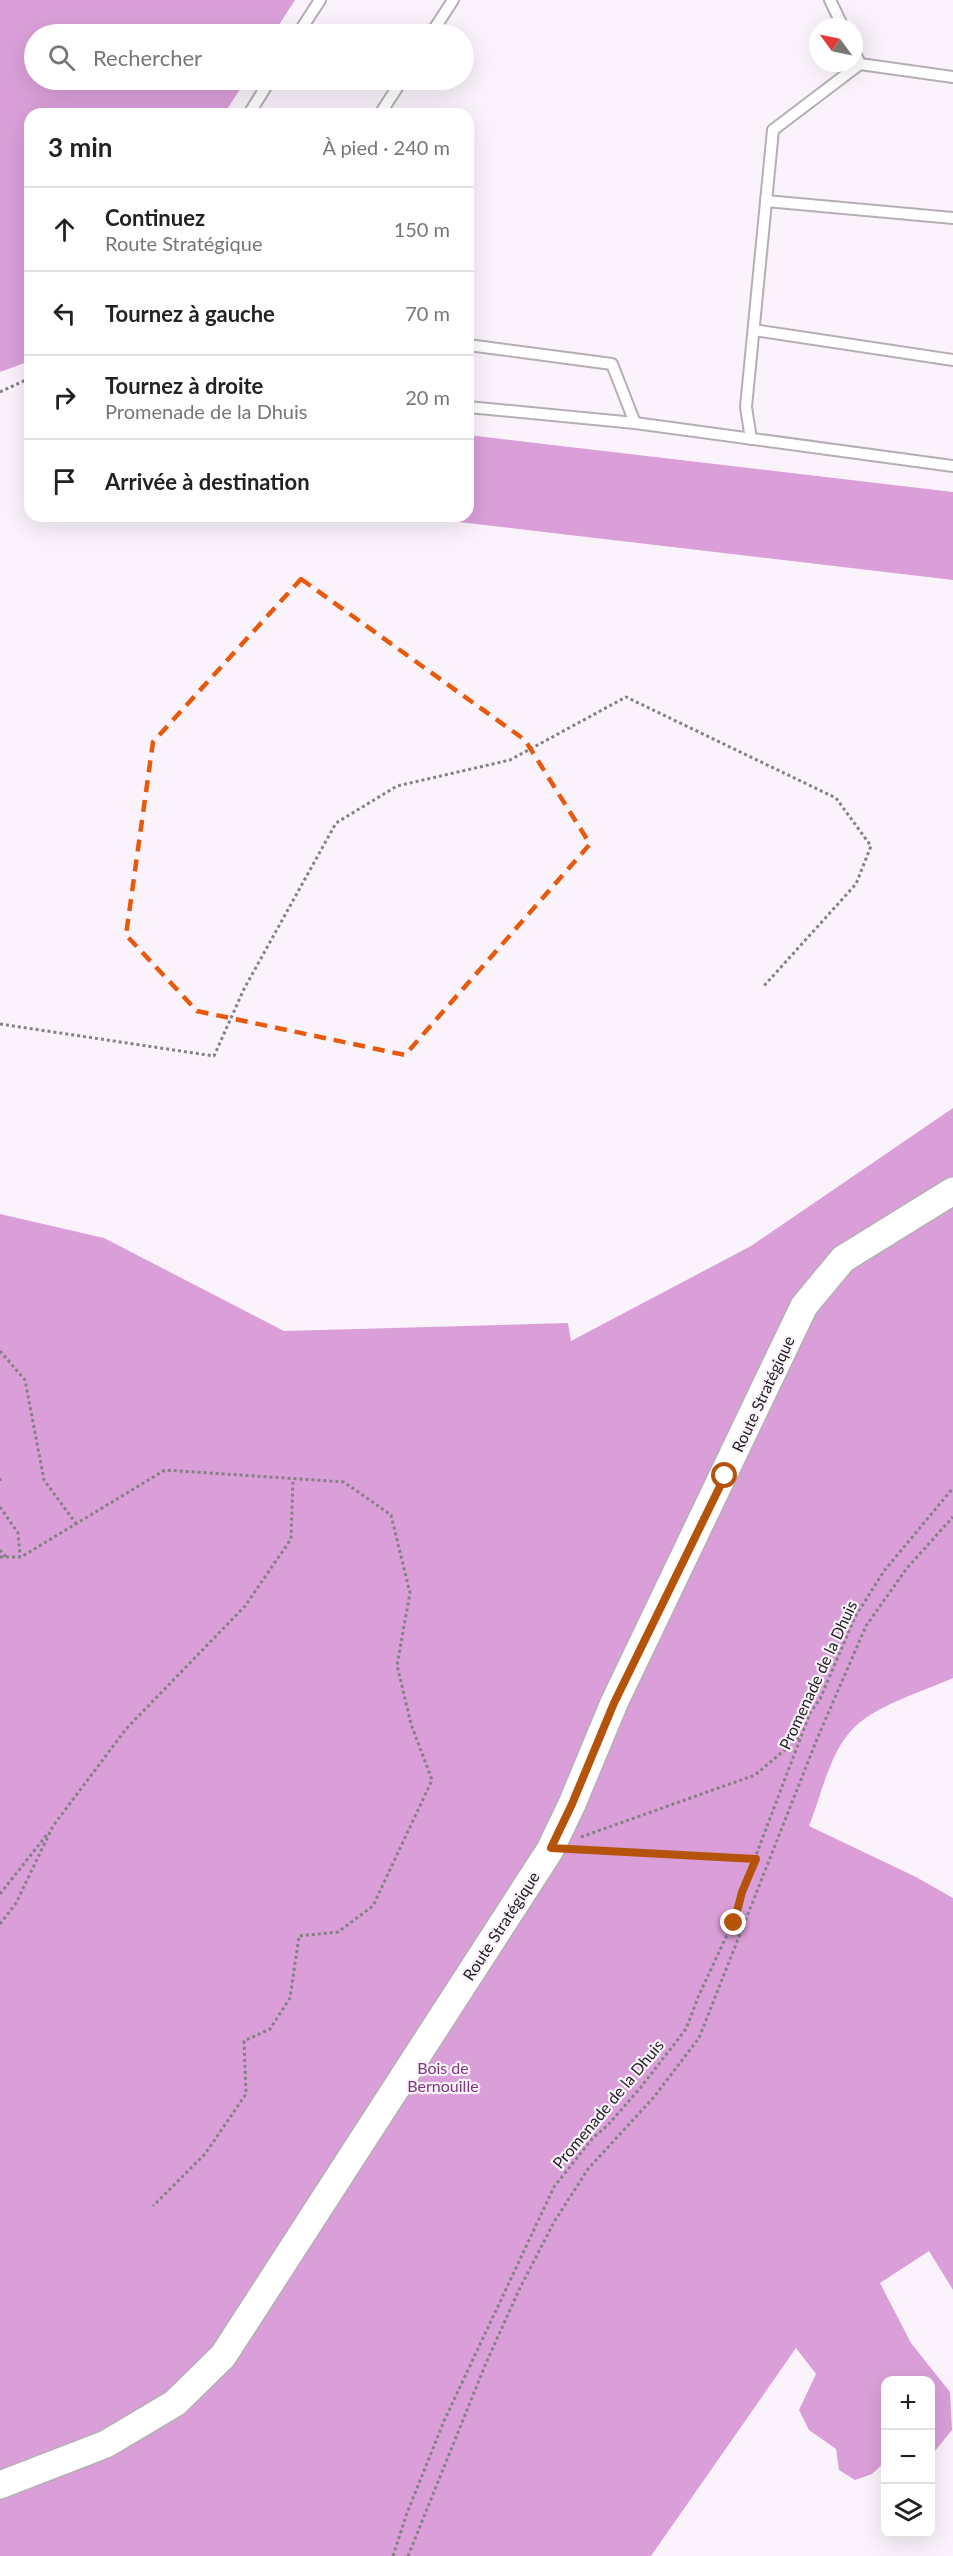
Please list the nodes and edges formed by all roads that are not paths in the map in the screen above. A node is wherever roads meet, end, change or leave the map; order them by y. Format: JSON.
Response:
{"nodes":[{"id":1,"x":320,"y":0,"type":"edge"},
{"id":2,"x":453,"y":0,"type":"edge"},
{"id":3,"x":830,"y":0,"type":"edge"},
{"id":4,"x":839,"y":18,"type":"edge"},
{"id":5,"x":304,"y":24,"type":"edge"},
{"id":6,"x":437,"y":24,"type":"edge"},
{"id":7,"x":863,"y":64,"type":"edge"},
{"id":8,"x":849,"y":72,"type":"edge"},
{"id":9,"x":953,"y":77,"type":"edge"},
{"id":10,"x":264,"y":90,"type":"edge"},
{"id":11,"x":396,"y":90,"type":"edge"},
{"id":12,"x":253,"y":108,"type":"edge"},
{"id":13,"x":384,"y":108,"type":"edge"},
{"id":14,"x":766,"y":201,"type":"junction"},
{"id":15,"x":953,"y":218,"type":"edge"},
{"id":16,"x":754,"y":330,"type":"junction"},
{"id":17,"x":474,"y":346,"type":"edge"},
{"id":18,"x":953,"y":360,"type":"edge"},
{"id":19,"x":474,"y":408,"type":"edge"},
{"id":20,"x":635,"y":423,"type":"junction"},
{"id":21,"x":751,"y":439,"type":"junction"},
{"id":22,"x":953,"y":466,"type":"edge"},
{"id":23,"x":953,"y":1191,"type":"edge"},
{"id":24,"x":0,"y":2485,"type":"edge"}],
"edges":[{"from":1,"to":5,"type":"lane"},
{"from":2,"to":6,"type":"lane"},
{"from":3,"to":4,"type":"lane"},
{"from":7,"to":9,"type":"lane"},
{"from":8,"to":14,"type":"lane"},
{"from":10,"to":12,"type":"lane"},
{"from":11,"to":13,"type":"lane"},
{"from":14,"to":15,"type":"lane"},
{"from":14,"to":16,"type":"lane"},
{"from":16,"to":18,"type":"lane"},
{"from":16,"to":21,"type":"lane"},
{"from":17,"to":20,"type":"lane"},
{"from":19,"to":20,"type":"lane"},
{"from":20,"to":21,"type":"lane"},
{"from":21,"to":22,"type":"lane"},
{"from":23,"to":24,"type":"street","name":"Route Stratégique"}]}
